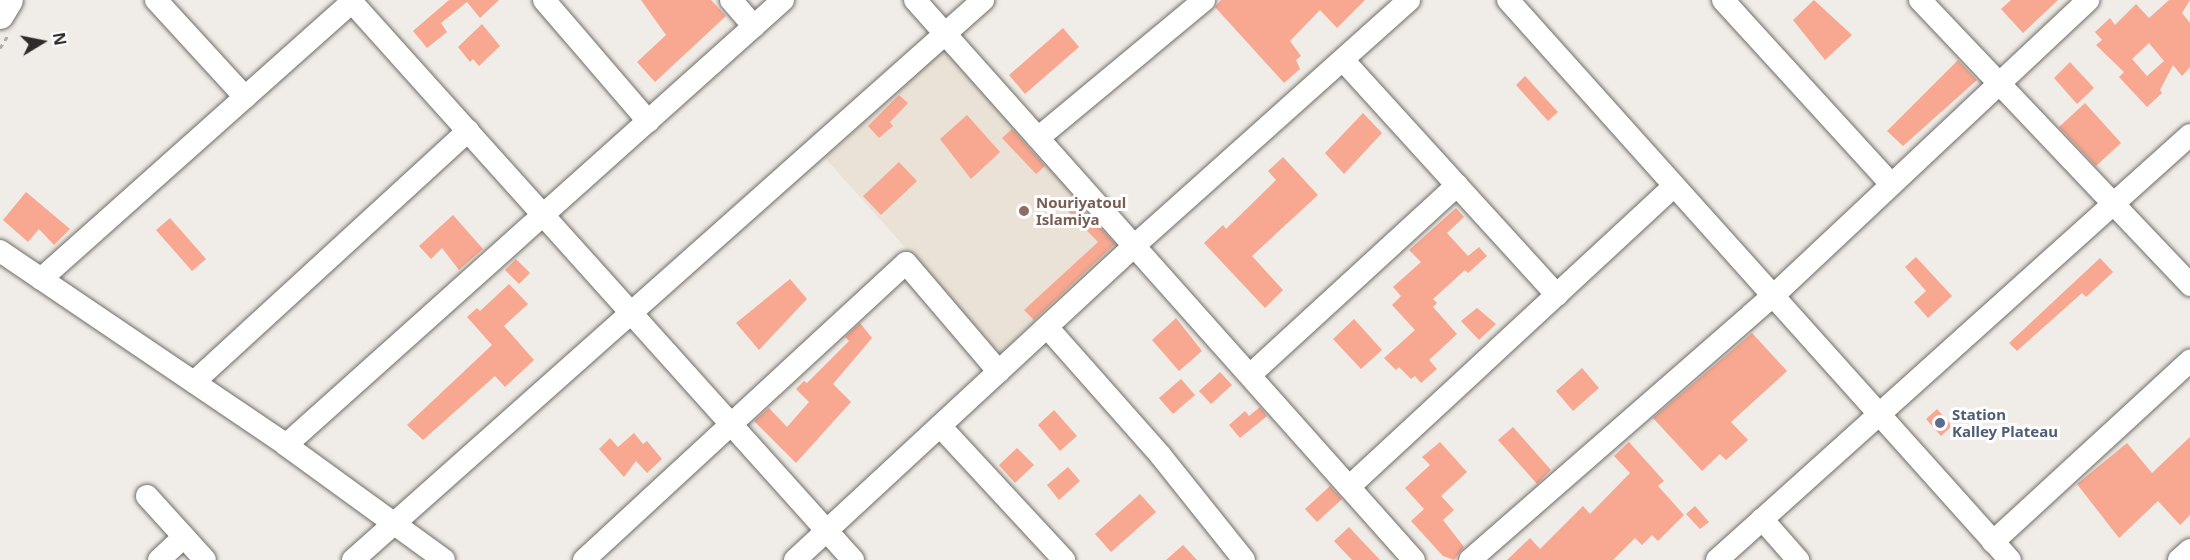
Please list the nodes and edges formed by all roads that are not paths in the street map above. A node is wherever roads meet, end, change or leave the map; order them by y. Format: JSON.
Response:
{"nodes":[{"id":1,"x":9,"y":0,"type":"edge"},
{"id":2,"x":156,"y":0,"type":"edge"},
{"id":3,"x":544,"y":0,"type":"edge"},
{"id":4,"x":731,"y":0,"type":"edge"},
{"id":5,"x":783,"y":0,"type":"edge"},
{"id":6,"x":915,"y":0,"type":"edge"},
{"id":7,"x":983,"y":0,"type":"edge"},
{"id":8,"x":1204,"y":0,"type":"edge"},
{"id":9,"x":1409,"y":0,"type":"edge"},
{"id":10,"x":1508,"y":0,"type":"edge"},
{"id":11,"x":1723,"y":0,"type":"edge"},
{"id":12,"x":1920,"y":0,"type":"edge"},
{"id":13,"x":2088,"y":0,"type":"edge"},
{"id":14,"x":352,"y":1,"type":"edge"},
{"id":15,"x":0,"y":15,"type":"edge"},
{"id":16,"x":754,"y":26,"type":"junction"},
{"id":17,"x":945,"y":34,"type":"junction"},
{"id":18,"x":1343,"y":60,"type":"junction"},
{"id":19,"x":1999,"y":79,"type":"junction"},
{"id":20,"x":245,"y":97,"type":"junction"},
{"id":21,"x":648,"y":121,"type":"junction"},
{"id":22,"x":468,"y":131,"type":"junction"},
{"id":23,"x":2190,"y":135,"type":"edge"},
{"id":24,"x":1038,"y":138,"type":"junction"},
{"id":25,"x":1891,"y":183,"type":"junction"},
{"id":26,"x":1456,"y":185,"type":"junction"},
{"id":27,"x":1674,"y":186,"type":"junction"},
{"id":28,"x":2114,"y":203,"type":"junction"},
{"id":29,"x":543,"y":215,"type":"junction"},
{"id":30,"x":1134,"y":246,"type":"junction"},
{"id":31,"x":0,"y":251,"type":"edge"},
{"id":32,"x":41,"y":279,"type":"junction"},
{"id":33,"x":2190,"y":285,"type":"edge"},
{"id":34,"x":1557,"y":295,"type":"junction"},
{"id":35,"x":1772,"y":297,"type":"junction"},
{"id":36,"x":631,"y":313,"type":"junction"},
{"id":37,"x":1047,"y":327,"type":"junction"},
{"id":38,"x":2190,"y":361,"type":"edge"},
{"id":39,"x":999,"y":372,"type":"junction"},
{"id":40,"x":1250,"y":375,"type":"junction"},
{"id":41,"x":194,"y":382,"type":"junction"},
{"id":42,"x":1879,"y":415,"type":"junction"},
{"id":43,"x":732,"y":425,"type":"junction"},
{"id":44,"x":940,"y":426,"type":"junction"},
{"id":45,"x":286,"y":445,"type":"junction"},
{"id":46,"x":1349,"y":487,"type":"junction"},
{"id":47,"x":147,"y":496,"type":"dead end"},
{"id":48,"x":1762,"y":519,"type":"junction"},
{"id":49,"x":392,"y":525,"type":"junction"},
{"id":50,"x":827,"y":531,"type":"junction"},
{"id":51,"x":184,"y":537,"type":"junction"},
{"id":52,"x":1993,"y":542,"type":"junction"},
{"id":53,"x":2190,"y":550,"type":"edge"},
{"id":54,"x":1053,"y":556,"type":"edge"},
{"id":55,"x":1240,"y":559,"type":"edge"},
{"id":56,"x":159,"y":560,"type":"edge"},
{"id":57,"x":205,"y":560,"type":"edge"},
{"id":58,"x":353,"y":560,"type":"edge"},
{"id":59,"x":444,"y":560,"type":"edge"},
{"id":60,"x":584,"y":560,"type":"edge"},
{"id":61,"x":795,"y":560,"type":"edge"},
{"id":62,"x":853,"y":560,"type":"edge"},
{"id":63,"x":1414,"y":560,"type":"edge"},
{"id":64,"x":1470,"y":560,"type":"edge"},
{"id":65,"x":1717,"y":560,"type":"edge"},
{"id":66,"x":1798,"y":560,"type":"edge"},
{"id":67,"x":2010,"y":560,"type":"edge"},
{"id":68,"x":2179,"y":560,"type":"edge"}],
"edges":[{"from":1,"to":15,"type":"main road"},
{"from":2,"to":20,"type":"street"},
{"from":3,"to":21,"type":"street"},
{"from":4,"to":16,"type":"street"},
{"from":5,"to":16,"type":"street"},
{"from":6,"to":17,"type":"street"},
{"from":7,"to":17,"type":"street"},
{"from":8,"to":24,"type":"street"},
{"from":9,"to":18,"type":"street"},
{"from":10,"to":27,"type":"street"},
{"from":11,"to":25,"type":"street"},
{"from":12,"to":19,"type":"street"},
{"from":13,"to":19,"type":"street"},
{"from":14,"to":20,"type":"street"},
{"from":14,"to":22,"type":"street"},
{"from":16,"to":21,"type":"street"},
{"from":17,"to":24,"type":"street"},
{"from":17,"to":36,"type":"street"},
{"from":18,"to":26,"type":"street"},
{"from":18,"to":30,"type":"street"},
{"from":19,"to":25,"type":"street"},
{"from":19,"to":28,"type":"street"},
{"from":20,"to":32,"type":"street"},
{"from":21,"to":29,"type":"street"},
{"from":22,"to":29,"type":"street"},
{"from":22,"to":41,"type":"street"},
{"from":23,"to":28,"type":"street"},
{"from":24,"to":30,"type":"street"},
{"from":25,"to":35,"type":"street"},
{"from":26,"to":34,"type":"street"},
{"from":26,"to":40,"type":"street"},
{"from":27,"to":34,"type":"street"},
{"from":27,"to":35,"type":"street"},
{"from":28,"to":33,"type":"street"},
{"from":28,"to":42,"type":"street"},
{"from":29,"to":36,"type":"street"},
{"from":29,"to":45,"type":"street"},
{"from":30,"to":37,"type":"street"},
{"from":30,"to":40,"type":"street"},
{"from":31,"to":32,"type":"street"},
{"from":32,"to":41,"type":"street"},
{"from":34,"to":46,"type":"street"},
{"from":35,"to":42,"type":"street"},
{"from":35,"to":64,"type":"street"},
{"from":36,"to":43,"type":"street"},
{"from":36,"to":49,"type":"street"},
{"from":37,"to":39,"type":"street"},
{"from":37,"to":55,"type":"street"},
{"from":38,"to":52,"type":"street"},
{"from":39,"to":43,"type":"street"},
{"from":39,"to":44,"type":"street"},
{"from":40,"to":46,"type":"street"},
{"from":41,"to":45,"type":"street"},
{"from":42,"to":48,"type":"street"},
{"from":42,"to":52,"type":"street"},
{"from":43,"to":50,"type":"street"},
{"from":43,"to":60,"type":"street"},
{"from":44,"to":50,"type":"street"},
{"from":44,"to":54,"type":"street"},
{"from":45,"to":49,"type":"street"},
{"from":46,"to":63,"type":"street"},
{"from":47,"to":51,"type":"street"},
{"from":48,"to":65,"type":"street"},
{"from":48,"to":66,"type":"street"},
{"from":49,"to":58,"type":"street"},
{"from":49,"to":59,"type":"street"},
{"from":50,"to":61,"type":"street"},
{"from":50,"to":62,"type":"street"},
{"from":51,"to":56,"type":"street"},
{"from":51,"to":57,"type":"street"},
{"from":52,"to":67,"type":"street"},
{"from":53,"to":68,"type":"street"}]}
